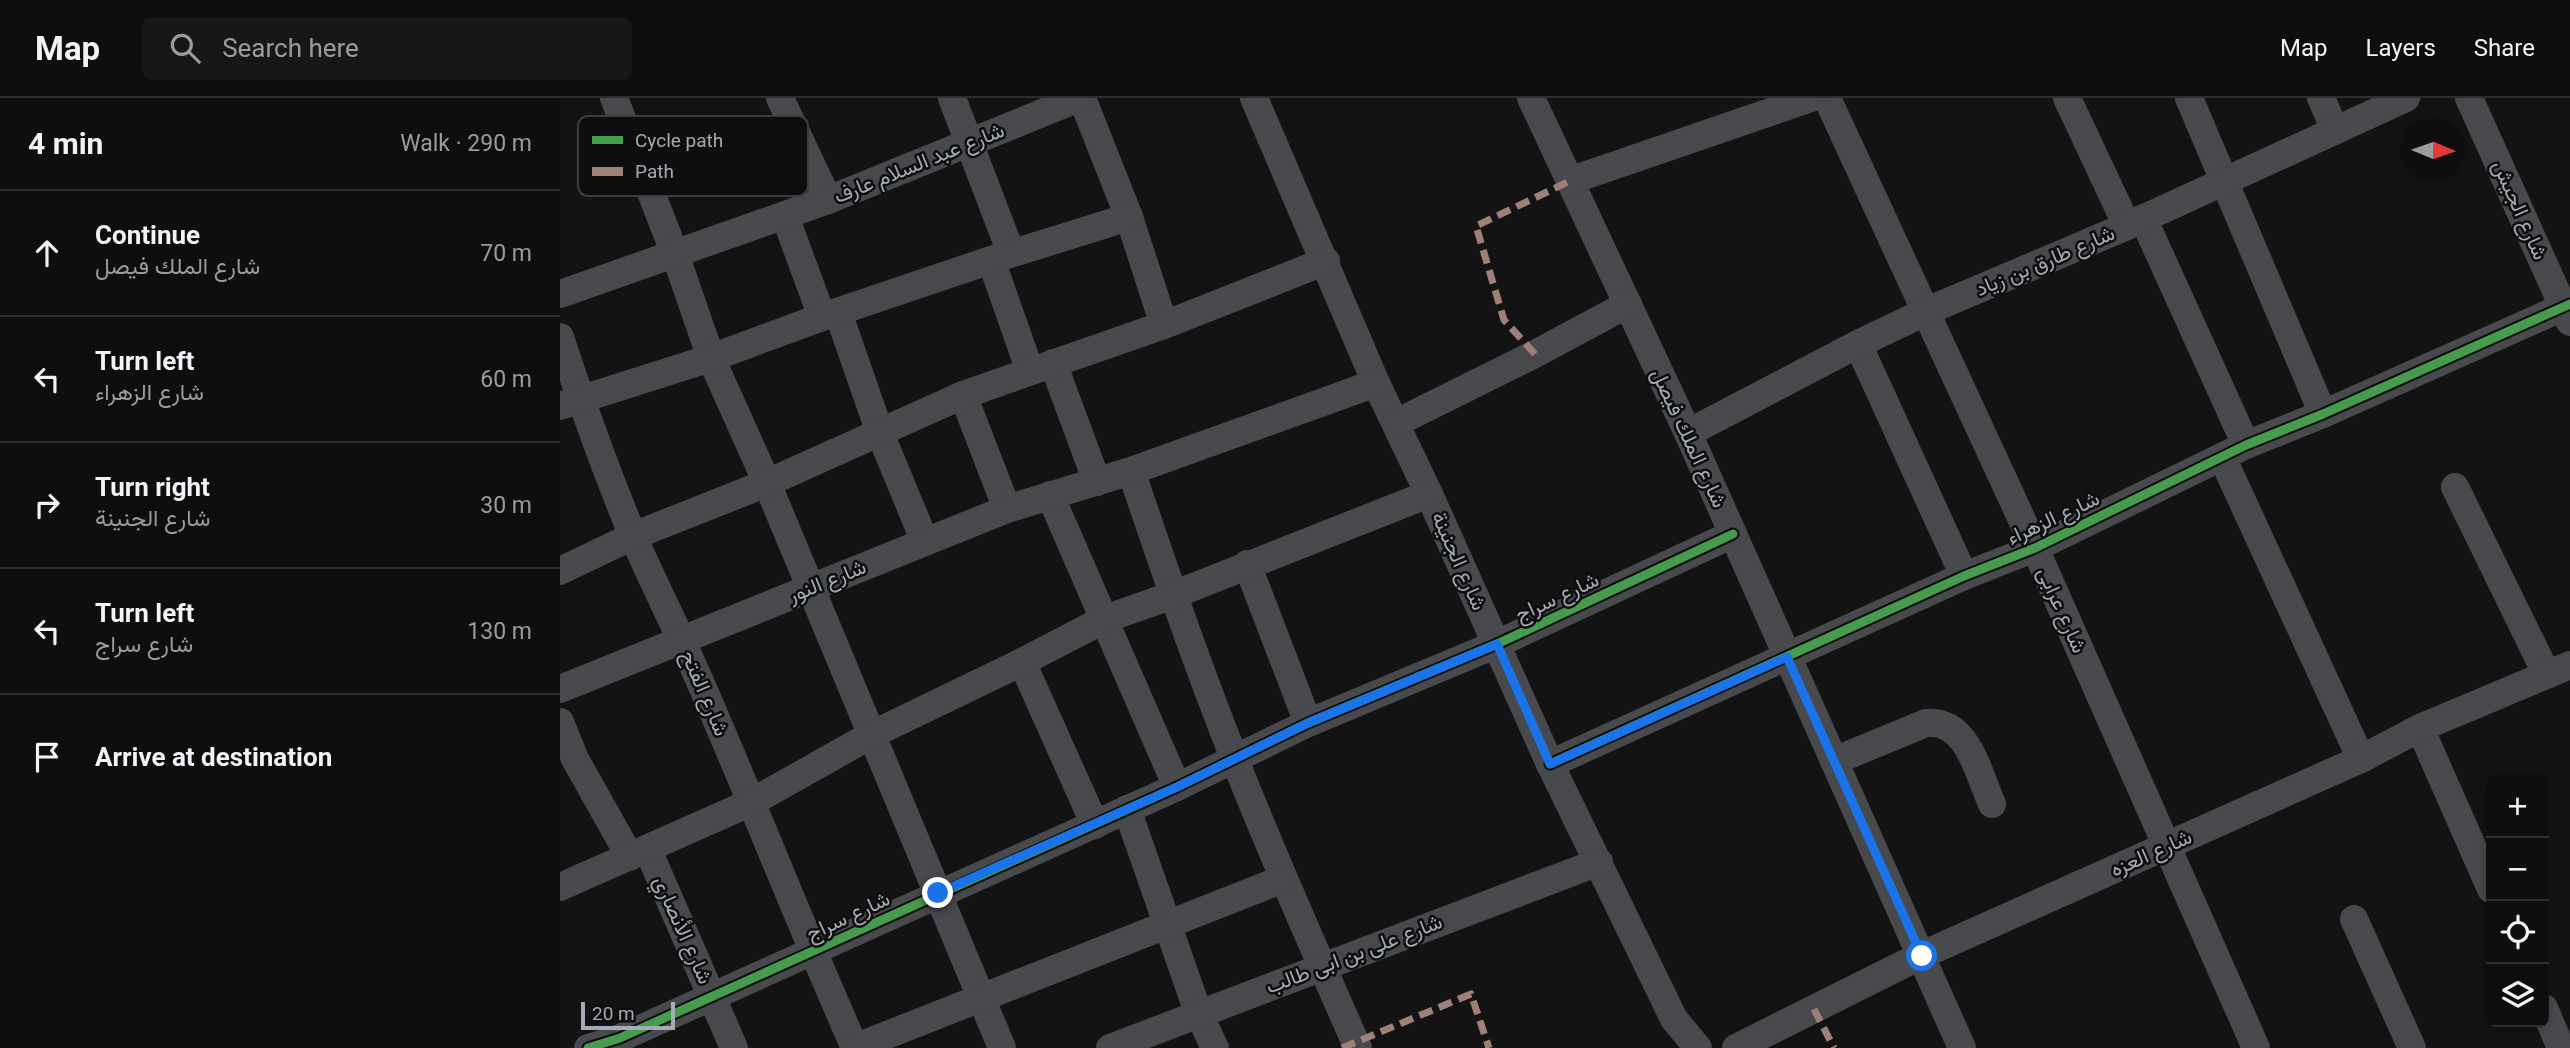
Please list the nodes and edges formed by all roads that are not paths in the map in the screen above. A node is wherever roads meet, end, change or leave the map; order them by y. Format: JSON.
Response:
{"nodes":[{"id":1,"x":614,"y":98,"type":"edge"},
{"id":2,"x":780,"y":98,"type":"edge"},
{"id":3,"x":952,"y":98,"type":"edge"},
{"id":4,"x":1080,"y":98,"type":"edge"},
{"id":5,"x":1254,"y":98,"type":"edge"},
{"id":6,"x":1531,"y":98,"type":"edge"},
{"id":7,"x":1811,"y":98,"type":"edge"},
{"id":8,"x":1827,"y":98,"type":"edge"},
{"id":9,"x":2067,"y":98,"type":"edge"},
{"id":10,"x":2189,"y":98,"type":"edge"},
{"id":11,"x":2321,"y":98,"type":"edge"},
{"id":12,"x":2406,"y":98,"type":"edge"},
{"id":13,"x":2469,"y":98,"type":"edge"},
{"id":14,"x":621,"y":116,"type":"edge"},
{"id":15,"x":788,"y":116,"type":"edge"},
{"id":16,"x":2335,"y":130,"type":"junction"},
{"id":17,"x":971,"y":144,"type":"junction"},
{"id":18,"x":808,"y":158,"type":"edge"},
{"id":19,"x":1572,"y":180,"type":"junction"},
{"id":20,"x":2224,"y":180,"type":"junction"},
{"id":21,"x":652,"y":196,"type":"edge"},
{"id":22,"x":828,"y":200,"type":"junction"},
{"id":23,"x":785,"y":216,"type":"junction"},
{"id":24,"x":1129,"y":217,"type":"junction"},
{"id":25,"x":2135,"y":222,"type":"junction"},
{"id":26,"x":675,"y":254,"type":"junction"},
{"id":27,"x":1001,"y":257,"type":"junction"},
{"id":28,"x":1326,"y":261,"type":"junction"},
{"id":29,"x":560,"y":294,"type":"edge"},
{"id":30,"x":1628,"y":304,"type":"junction"},
{"id":31,"x":1927,"y":311,"type":"junction"},
{"id":32,"x":2568,"y":311,"type":"edge"},
{"id":33,"x":830,"y":314,"type":"junction"},
{"id":34,"x":1164,"y":325,"type":"junction"},
{"id":35,"x":560,"y":337,"type":"edge"},
{"id":36,"x":1858,"y":344,"type":"junction"},
{"id":37,"x":711,"y":358,"type":"junction"},
{"id":38,"x":1041,"y":367,"type":"junction"},
{"id":39,"x":1376,"y":383,"type":"junction"},
{"id":40,"x":963,"y":395,"type":"junction"},
{"id":41,"x":570,"y":403,"type":"edge"},
{"id":42,"x":2323,"y":414,"type":"junction"},
{"id":43,"x":1396,"y":423,"type":"junction"},
{"id":44,"x":880,"y":433,"type":"junction"},
{"id":45,"x":1688,"y":433,"type":"junction"},
{"id":46,"x":2234,"y":451,"type":"junction"},
{"id":47,"x":1130,"y":471,"type":"junction"},
{"id":48,"x":1097,"y":482,"type":"junction"},
{"id":49,"x":767,"y":483,"type":"junction"},
{"id":50,"x":2455,"y":486,"type":"dead end"},
{"id":51,"x":1429,"y":494,"type":"junction"},
{"id":52,"x":1050,"y":495,"type":"junction"},
{"id":53,"x":1007,"y":509,"type":"junction"},
{"id":54,"x":1733,"y":534,"type":"junction"},
{"id":55,"x":634,"y":537,"type":"junction"},
{"id":56,"x":925,"y":542,"type":"junction"},
{"id":57,"x":2035,"y":548,"type":"junction"},
{"id":58,"x":1247,"y":564,"type":"junction"},
{"id":59,"x":560,"y":572,"type":"edge"},
{"id":60,"x":1964,"y":576,"type":"junction"},
{"id":61,"x":809,"y":587,"type":"junction"},
{"id":62,"x":1173,"y":595,"type":"junction"},
{"id":63,"x":1105,"y":618,"type":"junction"},
{"id":64,"x":682,"y":640,"type":"junction"},
{"id":65,"x":1497,"y":644,"type":"junction"},
{"id":66,"x":1787,"y":657,"type":"junction"},
{"id":67,"x":1022,"y":662,"type":"junction"},
{"id":68,"x":2558,"y":670,"type":"edge"},
{"id":69,"x":560,"y":689,"type":"edge"},
{"id":70,"x":560,"y":722,"type":"edge"},
{"id":71,"x":1308,"y":723,"type":"junction"},
{"id":72,"x":2420,"y":728,"type":"junction"},
{"id":73,"x":871,"y":734,"type":"junction"},
{"id":74,"x":1234,"y":759,"type":"junction"},
{"id":75,"x":2361,"y":759,"type":"junction"},
{"id":76,"x":1835,"y":761,"type":"junction"},
{"id":77,"x":567,"y":762,"type":"edge"},
{"id":78,"x":1550,"y":764,"type":"junction"},
{"id":79,"x":1177,"y":787,"type":"junction"},
{"id":80,"x":752,"y":802,"type":"junction"},
{"id":81,"x":1992,"y":804,"type":"dead end"},
{"id":82,"x":1127,"y":809,"type":"junction"},
{"id":83,"x":1095,"y":825,"type":"junction"},
{"id":84,"x":2166,"y":846,"type":"junction"},
{"id":85,"x":639,"y":854,"type":"junction"},
{"id":86,"x":1599,"y":862,"type":"junction"},
{"id":87,"x":2486,"y":878,"type":"edge"},
{"id":88,"x":1283,"y":879,"type":"junction"},
{"id":89,"x":560,"y":887,"type":"edge"},
{"id":90,"x":938,"y":893,"type":"junction"},
{"id":91,"x":2354,"y":919,"type":"dead end"},
{"id":92,"x":1168,"y":925,"type":"junction"},
{"id":93,"x":813,"y":953,"type":"junction"},
{"id":94,"x":1922,"y":956,"type":"junction"},
{"id":95,"x":1323,"y":966,"type":"junction"},
{"id":96,"x":713,"y":996,"type":"junction"},
{"id":97,"x":983,"y":999,"type":"junction"},
{"id":98,"x":1198,"y":1012,"type":"junction"},
{"id":99,"x":1674,"y":1019,"type":"junction"},
{"id":100,"x":2549,"y":1020,"type":"edge"},
{"id":101,"x":622,"y":1043,"type":"edge"},
{"id":102,"x":588,"y":1048,"type":"edge"},
{"id":103,"x":734,"y":1048,"type":"edge"},
{"id":104,"x":855,"y":1048,"type":"edge"},
{"id":105,"x":1002,"y":1048,"type":"edge"},
{"id":106,"x":1110,"y":1048,"type":"edge"},
{"id":107,"x":1214,"y":1048,"type":"edge"},
{"id":108,"x":1357,"y":1048,"type":"edge"},
{"id":109,"x":1676,"y":1048,"type":"edge"},
{"id":110,"x":1698,"y":1048,"type":"edge"},
{"id":111,"x":1736,"y":1048,"type":"edge"},
{"id":112,"x":1962,"y":1048,"type":"edge"},
{"id":113,"x":2256,"y":1048,"type":"edge"},
{"id":114,"x":2412,"y":1048,"type":"edge"},
{"id":115,"x":2561,"y":1048,"type":"edge"}],
"edges":[{"from":1,"to":14,"type":"street"},
{"from":2,"to":15,"type":"street"},
{"from":3,"to":17,"type":"street"},
{"from":4,"to":17,"type":"street","name":"شارع عبد السلام عارف"},
{"from":4,"to":24,"type":"street"},
{"from":5,"to":28,"type":"street","name":"شارع الجنينة"},
{"from":6,"to":19,"type":"street","name":"شارع الملك فيصل"},
{"from":7,"to":19,"type":"street"},
{"from":8,"to":31,"type":"street","name":"شارع عرابى"},
{"from":9,"to":25,"type":"street"},
{"from":10,"to":20,"type":"street"},
{"from":11,"to":16,"type":"street"},
{"from":12,"to":16,"type":"street","name":"شارع طارق بن زياد"},
{"from":13,"to":32,"type":"street","name":"شارع الجيش"},
{"from":16,"to":20,"type":"street","name":"شارع طارق بن زياد"},
{"from":17,"to":22,"type":"street","name":"شارع عبد السلام عارف"},
{"from":17,"to":27,"type":"street"},
{"from":18,"to":22,"type":"street"},
{"from":19,"to":30,"type":"street","name":"شارع الملك فيصل"},
{"from":20,"to":25,"type":"street","name":"شارع طارق بن زياد"},
{"from":20,"to":42,"type":"street"},
{"from":21,"to":26,"type":"street"},
{"from":22,"to":23,"type":"street","name":"شارع عبد السلام عارف"},
{"from":23,"to":26,"type":"street","name":"شارع عبد السلام عارف"},
{"from":23,"to":33,"type":"street"},
{"from":24,"to":27,"type":"street"},
{"from":24,"to":34,"type":"street"},
{"from":25,"to":31,"type":"street","name":"شارع طارق بن زياد"},
{"from":25,"to":46,"type":"street"},
{"from":26,"to":29,"type":"street","name":"شارع عبد السلام عارف"},
{"from":26,"to":37,"type":"street"},
{"from":27,"to":33,"type":"street"},
{"from":27,"to":38,"type":"street"},
{"from":28,"to":34,"type":"street"},
{"from":28,"to":39,"type":"street","name":"شارع الجنينة"},
{"from":30,"to":43,"type":"street"},
{"from":30,"to":45,"type":"street","name":"شارع الملك فيصل"},
{"from":31,"to":36,"type":"street","name":"شارع طارق بن زياد"},
{"from":31,"to":57,"type":"street","name":"شارع عرابى"},
{"from":32,"to":42,"type":"street","name":"شارع الزهراء"},
{"from":33,"to":37,"type":"street"},
{"from":33,"to":44,"type":"street"},
{"from":34,"to":38,"type":"street"},
{"from":35,"to":41,"type":"street","name":"شارع الفتح"},
{"from":36,"to":45,"type":"street","name":"شارع طارق بن زياد"},
{"from":36,"to":60,"type":"street"},
{"from":37,"to":41,"type":"street"},
{"from":37,"to":49,"type":"street"},
{"from":38,"to":40,"type":"street"},
{"from":38,"to":48,"type":"street"},
{"from":39,"to":43,"type":"street","name":"شارع الجنينة"},
{"from":39,"to":47,"type":"street","name":"شارع النور"},
{"from":40,"to":44,"type":"street"},
{"from":40,"to":53,"type":"street"},
{"from":41,"to":55,"type":"street","name":"شارع الفتح"},
{"from":42,"to":46,"type":"street","name":"شارع الزهراء"},
{"from":43,"to":51,"type":"street","name":"شارع الجنينة"},
{"from":44,"to":49,"type":"street"},
{"from":44,"to":56,"type":"street"},
{"from":45,"to":54,"type":"street","name":"شارع الملك فيصل"},
{"from":46,"to":57,"type":"street","name":"شارع الزهراء"},
{"from":46,"to":75,"type":"street"},
{"from":47,"to":48,"type":"street","name":"شارع النور"},
{"from":47,"to":62,"type":"street"},
{"from":48,"to":52,"type":"street","name":"شارع النور"},
{"from":49,"to":55,"type":"street"},
{"from":49,"to":61,"type":"street"},
{"from":50,"to":68,"type":"street"},
{"from":51,"to":58,"type":"street"},
{"from":51,"to":65,"type":"street","name":"شارع الجنينة"},
{"from":52,"to":53,"type":"street","name":"شارع النور"},
{"from":52,"to":63,"type":"street"},
{"from":53,"to":56,"type":"street","name":"شارع النور"},
{"from":54,"to":65,"type":"street","name":"شارع سراج"},
{"from":54,"to":66,"type":"street","name":"شارع الملك فيصل"},
{"from":55,"to":59,"type":"street"},
{"from":55,"to":64,"type":"street","name":"شارع الفتح"},
{"from":56,"to":61,"type":"street","name":"شارع النور"},
{"from":57,"to":60,"type":"street","name":"شارع الزهراء"},
{"from":57,"to":84,"type":"street","name":"شارع عرابى"},
{"from":58,"to":62,"type":"street"},
{"from":58,"to":71,"type":"street"},
{"from":60,"to":66,"type":"street","name":"شارع الزهراء"},
{"from":61,"to":64,"type":"street","name":"شارع النور"},
{"from":61,"to":73,"type":"street"},
{"from":62,"to":63,"type":"street"},
{"from":62,"to":74,"type":"street"},
{"from":63,"to":67,"type":"street"},
{"from":63,"to":79,"type":"street"},
{"from":64,"to":69,"type":"street","name":"شارع النور"},
{"from":64,"to":80,"type":"street","name":"شارع الفتح"},
{"from":65,"to":71,"type":"street","name":"شارع سراج"},
{"from":65,"to":78,"type":"street","name":"شارع الجنينة"},
{"from":66,"to":76,"type":"street","name":"شارع الملك فيصل"},
{"from":66,"to":78,"type":"street","name":"شارع الزهراء"},
{"from":67,"to":73,"type":"street"},
{"from":67,"to":83,"type":"street"},
{"from":68,"to":72,"type":"street","name":"شارع العزه"},
{"from":70,"to":77,"type":"street","name":"شارع الأنصاري"},
{"from":71,"to":74,"type":"street","name":"شارع سراج"},
{"from":72,"to":75,"type":"street","name":"شارع العزه"},
{"from":72,"to":87,"type":"street"},
{"from":73,"to":80,"type":"street"},
{"from":73,"to":90,"type":"street"},
{"from":74,"to":79,"type":"street","name":"شارع سراج"},
{"from":74,"to":88,"type":"street"},
{"from":75,"to":84,"type":"street","name":"شارع العزه"},
{"from":76,"to":81,"type":"street"},
{"from":76,"to":94,"type":"street","name":"شارع الملك فيصل"},
{"from":77,"to":85,"type":"street","name":"شارع الأنصاري"},
{"from":78,"to":86,"type":"street","name":"شارع الجنينة"},
{"from":79,"to":82,"type":"street","name":"شارع سراج"},
{"from":80,"to":85,"type":"street"},
{"from":80,"to":93,"type":"street","name":"شارع الفتح"},
{"from":82,"to":83,"type":"street","name":"شارع سراج"},
{"from":82,"to":92,"type":"street"},
{"from":83,"to":90,"type":"street","name":"شارع سراج"},
{"from":84,"to":94,"type":"street","name":"شارع العزه"},
{"from":84,"to":113,"type":"street","name":"شارع عرابى"},
{"from":85,"to":89,"type":"street"},
{"from":85,"to":96,"type":"street","name":"شارع الأنصاري"},
{"from":86,"to":95,"type":"street","name":"شارع على بن ابى طالب"},
{"from":86,"to":99,"type":"street","name":"شارع الجنينة"},
{"from":88,"to":92,"type":"street"},
{"from":88,"to":95,"type":"street"},
{"from":90,"to":93,"type":"street","name":"شارع سراج"},
{"from":90,"to":97,"type":"street"},
{"from":91,"to":114,"type":"street"},
{"from":92,"to":97,"type":"street"},
{"from":92,"to":98,"type":"street"},
{"from":93,"to":96,"type":"street","name":"شارع سراج"},
{"from":93,"to":104,"type":"street","name":"شارع الفتح"},
{"from":94,"to":111,"type":"street","name":"شارع العزه"},
{"from":94,"to":112,"type":"street","name":"شارع الملك فيصل"},
{"from":95,"to":98,"type":"street","name":"شارع على بن ابى طالب"},
{"from":95,"to":108,"type":"street"},
{"from":96,"to":101,"type":"street","name":"شارع سراج"},
{"from":96,"to":103,"type":"street","name":"شارع الأنصاري"},
{"from":97,"to":104,"type":"street"},
{"from":97,"to":105,"type":"street"},
{"from":98,"to":106,"type":"street","name":"شارع على بن ابى طالب"},
{"from":98,"to":107,"type":"street"},
{"from":99,"to":109,"type":"street","name":"شارع الجنينة"},
{"from":99,"to":110,"type":"street","name":"شارع الجنينة"},
{"from":100,"to":115,"type":"street"},
{"from":101,"to":102,"type":"street","name":"شارع سراج"}]}
